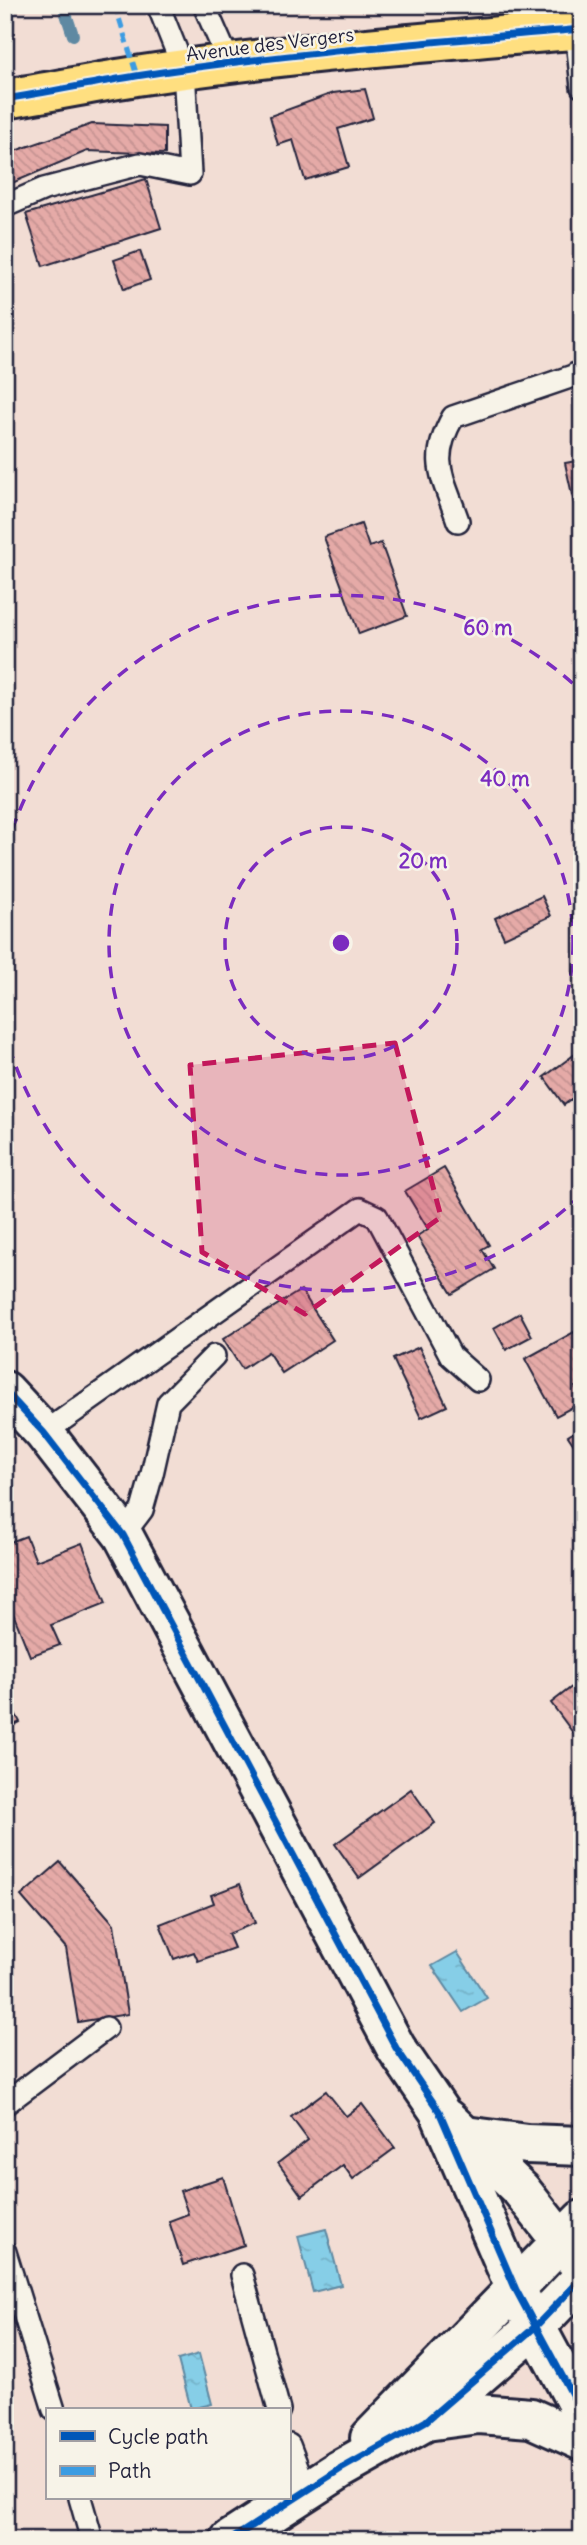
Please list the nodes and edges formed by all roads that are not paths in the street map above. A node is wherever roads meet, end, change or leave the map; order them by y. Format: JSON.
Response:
{"nodes":[{"id":1,"x":158,"y":5,"type":"edge"},
{"id":2,"x":204,"y":5,"type":"edge"},
{"id":3,"x":579,"y":30,"type":"edge"},
{"id":4,"x":230,"y":64,"type":"junction"},
{"id":5,"x":184,"y":70,"type":"junction"},
{"id":6,"x":582,"y":87,"type":"edge"},
{"id":7,"x":5,"y":99,"type":"edge"},
{"id":8,"x":5,"y":206,"type":"edge"},
{"id":9,"x":582,"y":370,"type":"edge"},
{"id":10,"x":458,"y":521,"type":"dead end"},
{"id":11,"x":214,"y":1356,"type":"dead end"},
{"id":12,"x":478,"y":1380,"type":"dead end"},
{"id":13,"x":5,"y":1391,"type":"edge"},
{"id":14,"x":44,"y":1433,"type":"junction"},
{"id":15,"x":123,"y":1535,"type":"junction"},
{"id":16,"x":106,"y":2028,"type":"dead end"},
{"id":17,"x":5,"y":2104,"type":"edge"},
{"id":18,"x":452,"y":2124,"type":"junction"},
{"id":19,"x":582,"y":2146,"type":"edge"},
{"id":20,"x":575,"y":2243,"type":"edge"},
{"id":21,"x":5,"y":2252,"type":"edge"},
{"id":22,"x":242,"y":2275,"type":"dead end"},
{"id":23,"x":582,"y":2278,"type":"edge"},
{"id":24,"x":516,"y":2290,"type":"junction"},
{"id":25,"x":535,"y":2327,"type":"junction"},
{"id":26,"x":53,"y":2408,"type":"edge"},
{"id":27,"x":278,"y":2408,"type":"edge"},
{"id":28,"x":582,"y":2413,"type":"edge"},
{"id":29,"x":426,"y":2421,"type":"junction"},
{"id":30,"x":582,"y":2441,"type":"edge"},
{"id":31,"x":290,"y":2448,"type":"edge"},
{"id":32,"x":339,"y":2470,"type":"junction"},
{"id":33,"x":306,"y":2490,"type":"junction"},
{"id":34,"x":81,"y":2500,"type":"edge"},
{"id":35,"x":92,"y":2540,"type":"edge"},
{"id":36,"x":230,"y":2540,"type":"edge"}],
"edges":[{"from":1,"to":5,"type":"lane"},
{"from":2,"to":4,"type":"lane"},
{"from":3,"to":4,"type":"main road","name":"Avenue des Vergers"},
{"from":3,"to":6,"type":"lane"},
{"from":4,"to":5,"type":"main road","name":"Avenue des Vergers"},
{"from":5,"to":7,"type":"main road","name":"Avenue des Vergers"},
{"from":5,"to":8,"type":"lane"},
{"from":9,"to":10,"type":"lane"},
{"from":11,"to":15,"type":"lane"},
{"from":12,"to":14,"type":"lane"},
{"from":13,"to":14,"type":"street"},
{"from":14,"to":15,"type":"street"},
{"from":15,"to":18,"type":"street"},
{"from":16,"to":17,"type":"lane"},
{"from":18,"to":19,"type":"street"},
{"from":18,"to":20,"type":"street"},
{"from":18,"to":24,"type":"street"},
{"from":20,"to":24,"type":"street"},
{"from":21,"to":26,"type":"lane"},
{"from":22,"to":27,"type":"lane"},
{"from":23,"to":25,"type":"street"},
{"from":24,"to":25,"type":"street"},
{"from":24,"to":32,"type":"street"},
{"from":25,"to":28,"type":"street"},
{"from":25,"to":29,"type":"street"},
{"from":29,"to":30,"type":"street"},
{"from":29,"to":32,"type":"street"},
{"from":31,"to":33,"type":"lane"},
{"from":32,"to":33,"type":"street"},
{"from":33,"to":36,"type":"street"},
{"from":34,"to":35,"type":"lane"}]}
